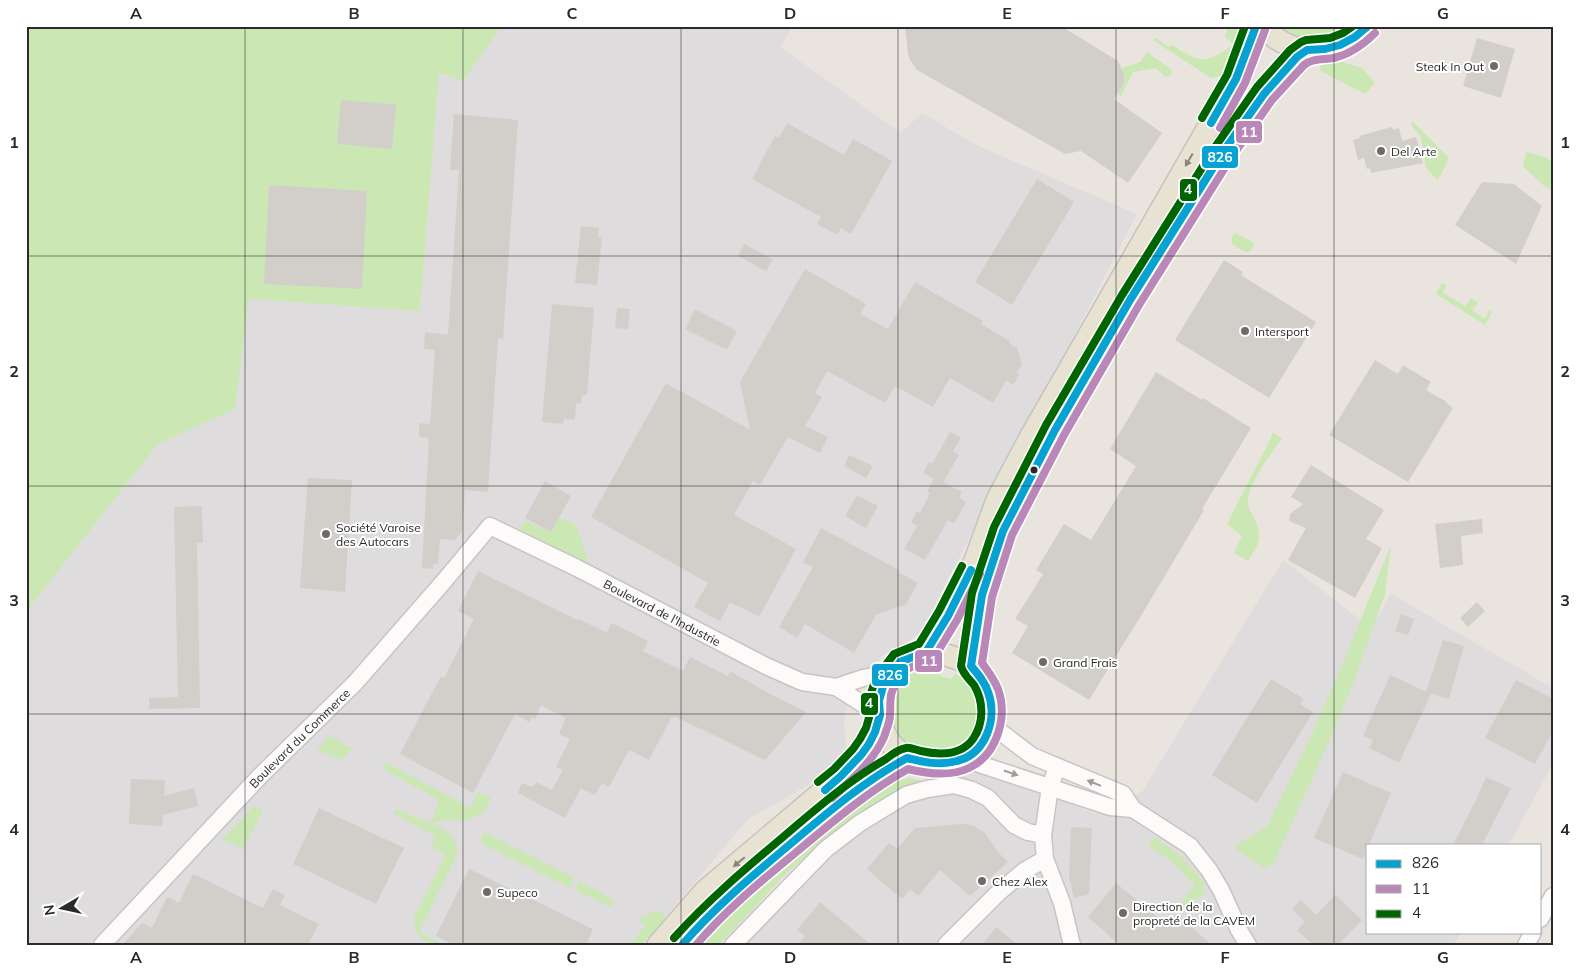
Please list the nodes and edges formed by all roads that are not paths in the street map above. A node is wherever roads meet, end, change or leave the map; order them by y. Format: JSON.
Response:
{"nodes":[{"id":1,"x":1256,"y":26,"type":"edge"},
{"id":2,"x":1262,"y":26,"type":"edge"},
{"id":3,"x":1368,"y":26,"type":"edge"},
{"id":4,"x":1307,"y":50,"type":"junction"},
{"id":5,"x":490,"y":526,"type":"joint"},
{"id":6,"x":926,"y":652,"type":"junction"},
{"id":7,"x":971,"y":666,"type":"junction"},
{"id":8,"x":890,"y":673,"type":"junction"},
{"id":9,"x":836,"y":687,"type":"junction"},
{"id":10,"x":880,"y":715,"type":"junction"},
{"id":11,"x":990,"y":724,"type":"junction"},
{"id":12,"x":907,"y":758,"type":"junction"},
{"id":13,"x":964,"y":759,"type":"junction"},
{"id":14,"x":1057,"y":768,"type":"junction"},
{"id":15,"x":1050,"y":787,"type":"junction"},
{"id":16,"x":1133,"y":809,"type":"junction"},
{"id":17,"x":1043,"y":835,"type":"junction"},
{"id":18,"x":1045,"y":859,"type":"junction"},
{"id":19,"x":1553,"y":896,"type":"edge"},
{"id":20,"x":1542,"y":915,"type":"edge"},
{"id":21,"x":102,"y":945,"type":"edge"},
{"id":22,"x":658,"y":945,"type":"edge"},
{"id":23,"x":682,"y":945,"type":"edge"},
{"id":24,"x":733,"y":945,"type":"edge"},
{"id":25,"x":946,"y":945,"type":"edge"},
{"id":26,"x":1072,"y":945,"type":"edge"},
{"id":27,"x":1248,"y":945,"type":"edge"}],
"edges":[{"from":1,"to":6,"type":"main road","one_way":true},
{"from":2,"to":4,"type":"main road"},
{"from":3,"to":4,"type":"main road"},
{"from":4,"to":7,"type":"main road"},
{"from":5,"to":9,"type":"street","name":"Boulevard de l'Industrie"},
{"from":5,"to":21,"type":"street","name":"Boulevard du Commerce"},
{"from":6,"to":7,"type":"main road"},
{"from":6,"to":8,"type":"main road"},
{"from":7,"to":11,"type":"main road"},
{"from":8,"to":9,"type":"street","name":"Boulevard de l'Industrie"},
{"from":8,"to":10,"type":"main road"},
{"from":9,"to":10,"type":"street","name":"Boulevard de l'Industrie"},
{"from":10,"to":12,"type":"main road"},
{"from":10,"to":22,"type":"main road","one_way":true},
{"from":11,"to":13,"type":"main road"},
{"from":11,"to":14,"type":"street"},
{"from":12,"to":13,"type":"main road"},
{"from":12,"to":23,"type":"main road"},
{"from":13,"to":15,"type":"street","one_way":true},
{"from":14,"to":15,"type":"street"},
{"from":16,"to":14,"type":"street","one_way":true},
{"from":15,"to":16,"type":"street"},
{"from":15,"to":17,"type":"street"},
{"from":16,"to":27,"type":"street"},
{"from":17,"to":18,"type":"street"},
{"from":17,"to":24,"type":"street"},
{"from":18,"to":25,"type":"street"},
{"from":18,"to":26,"type":"street"},
{"from":19,"to":20,"type":"street"}]}
